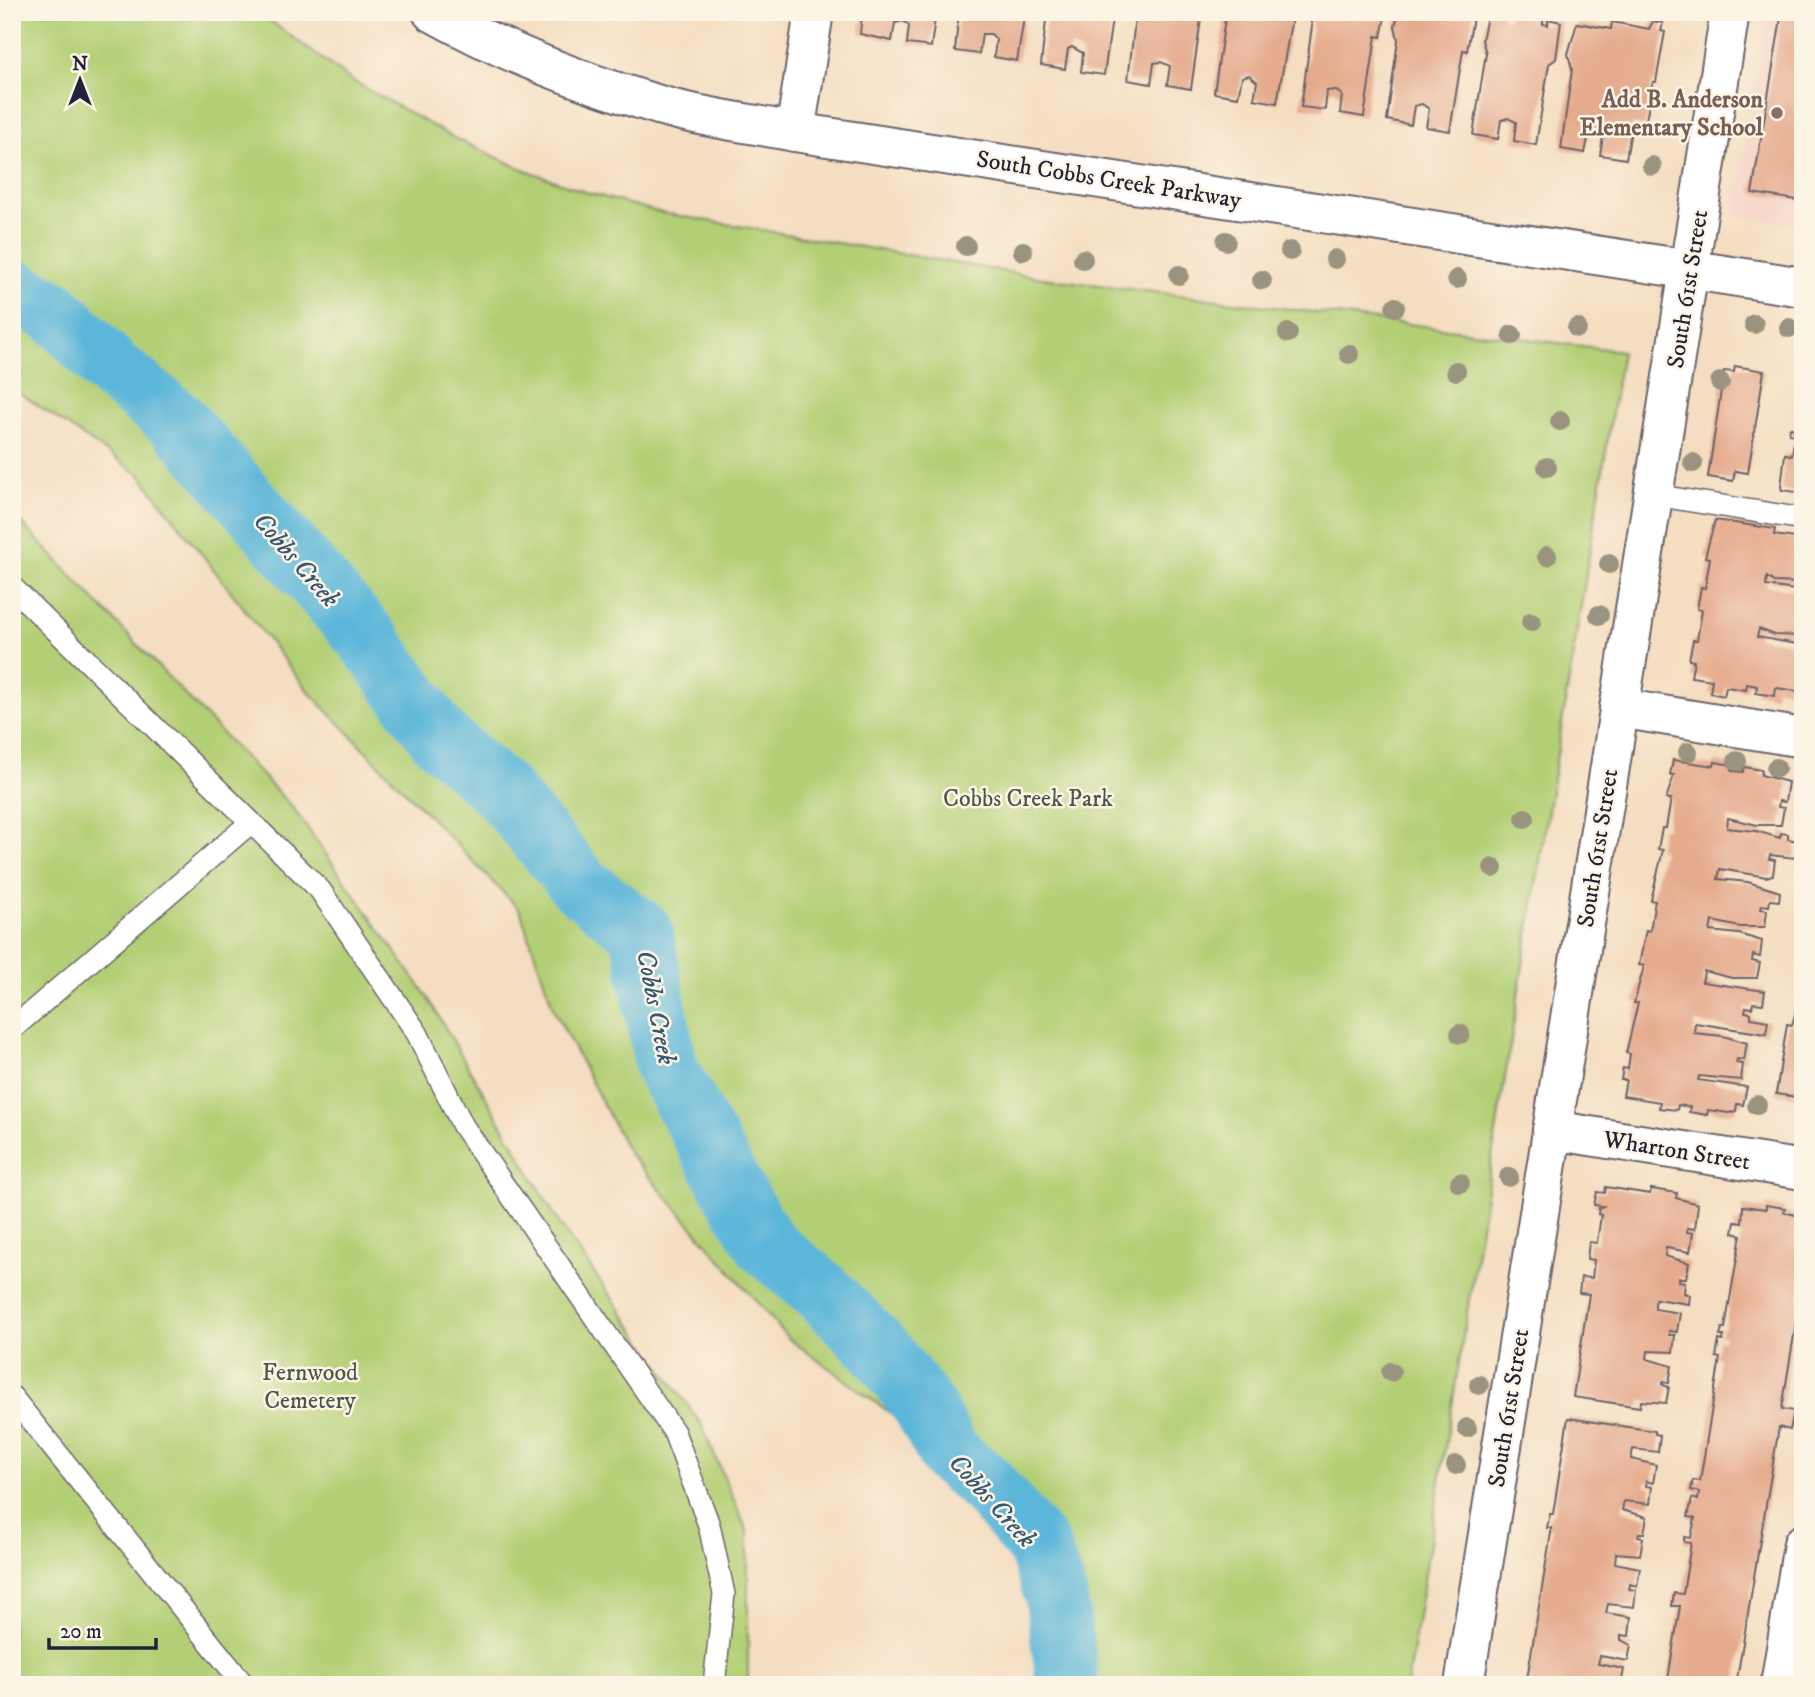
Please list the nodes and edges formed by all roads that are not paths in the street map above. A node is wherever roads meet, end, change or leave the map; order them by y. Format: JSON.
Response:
{"nodes":[{"id":1,"x":432,"y":12,"type":"edge"},
{"id":2,"x":814,"y":12,"type":"edge"},
{"id":3,"x":1730,"y":12,"type":"edge"},
{"id":4,"x":795,"y":132,"type":"junction"},
{"id":5,"x":1691,"y":269,"type":"junction"},
{"id":6,"x":1803,"y":287,"type":"edge"},
{"id":7,"x":1654,"y":495,"type":"junction"},
{"id":8,"x":1803,"y":519,"type":"edge"},
{"id":9,"x":12,"y":587,"type":"edge"},
{"id":10,"x":1619,"y":708,"type":"junction"},
{"id":11,"x":1803,"y":737,"type":"edge"},
{"id":12,"x":249,"y":824,"type":"junction"},
{"id":13,"x":12,"y":1028,"type":"edge"},
{"id":14,"x":1552,"y":1130,"type":"junction"},
{"id":15,"x":1803,"y":1170,"type":"edge"},
{"id":16,"x":12,"y":1397,"type":"edge"},
{"id":17,"x":1803,"y":1544,"type":"edge"},
{"id":18,"x":244,"y":1685,"type":"edge"},
{"id":19,"x":714,"y":1685,"type":"edge"},
{"id":20,"x":1464,"y":1685,"type":"edge"},
{"id":21,"x":1780,"y":1685,"type":"edge"}],
"edges":[{"from":1,"to":4,"type":"street","name":"South Cobbs Creek Parkway"},
{"from":2,"to":4,"type":"street"},
{"from":3,"to":5,"type":"street","name":"South 61st Street"},
{"from":4,"to":5,"type":"street","name":"South Cobbs Creek Parkway"},
{"from":5,"to":6,"type":"street","name":"South Cobbs Creek Parkway"},
{"from":5,"to":7,"type":"street","name":"South 61st Street"},
{"from":7,"to":8,"type":"lane"},
{"from":7,"to":10,"type":"street","name":"South 61st Street"},
{"from":9,"to":12,"type":"lane"},
{"from":10,"to":11,"type":"street"},
{"from":10,"to":14,"type":"street","name":"South 61st Street"},
{"from":12,"to":13,"type":"lane"},
{"from":12,"to":19,"type":"lane"},
{"from":14,"to":15,"type":"street","name":"Wharton Street"},
{"from":14,"to":20,"type":"street","name":"South 61st Street"},
{"from":16,"to":18,"type":"lane"},
{"from":17,"to":21,"type":"street"}]}
